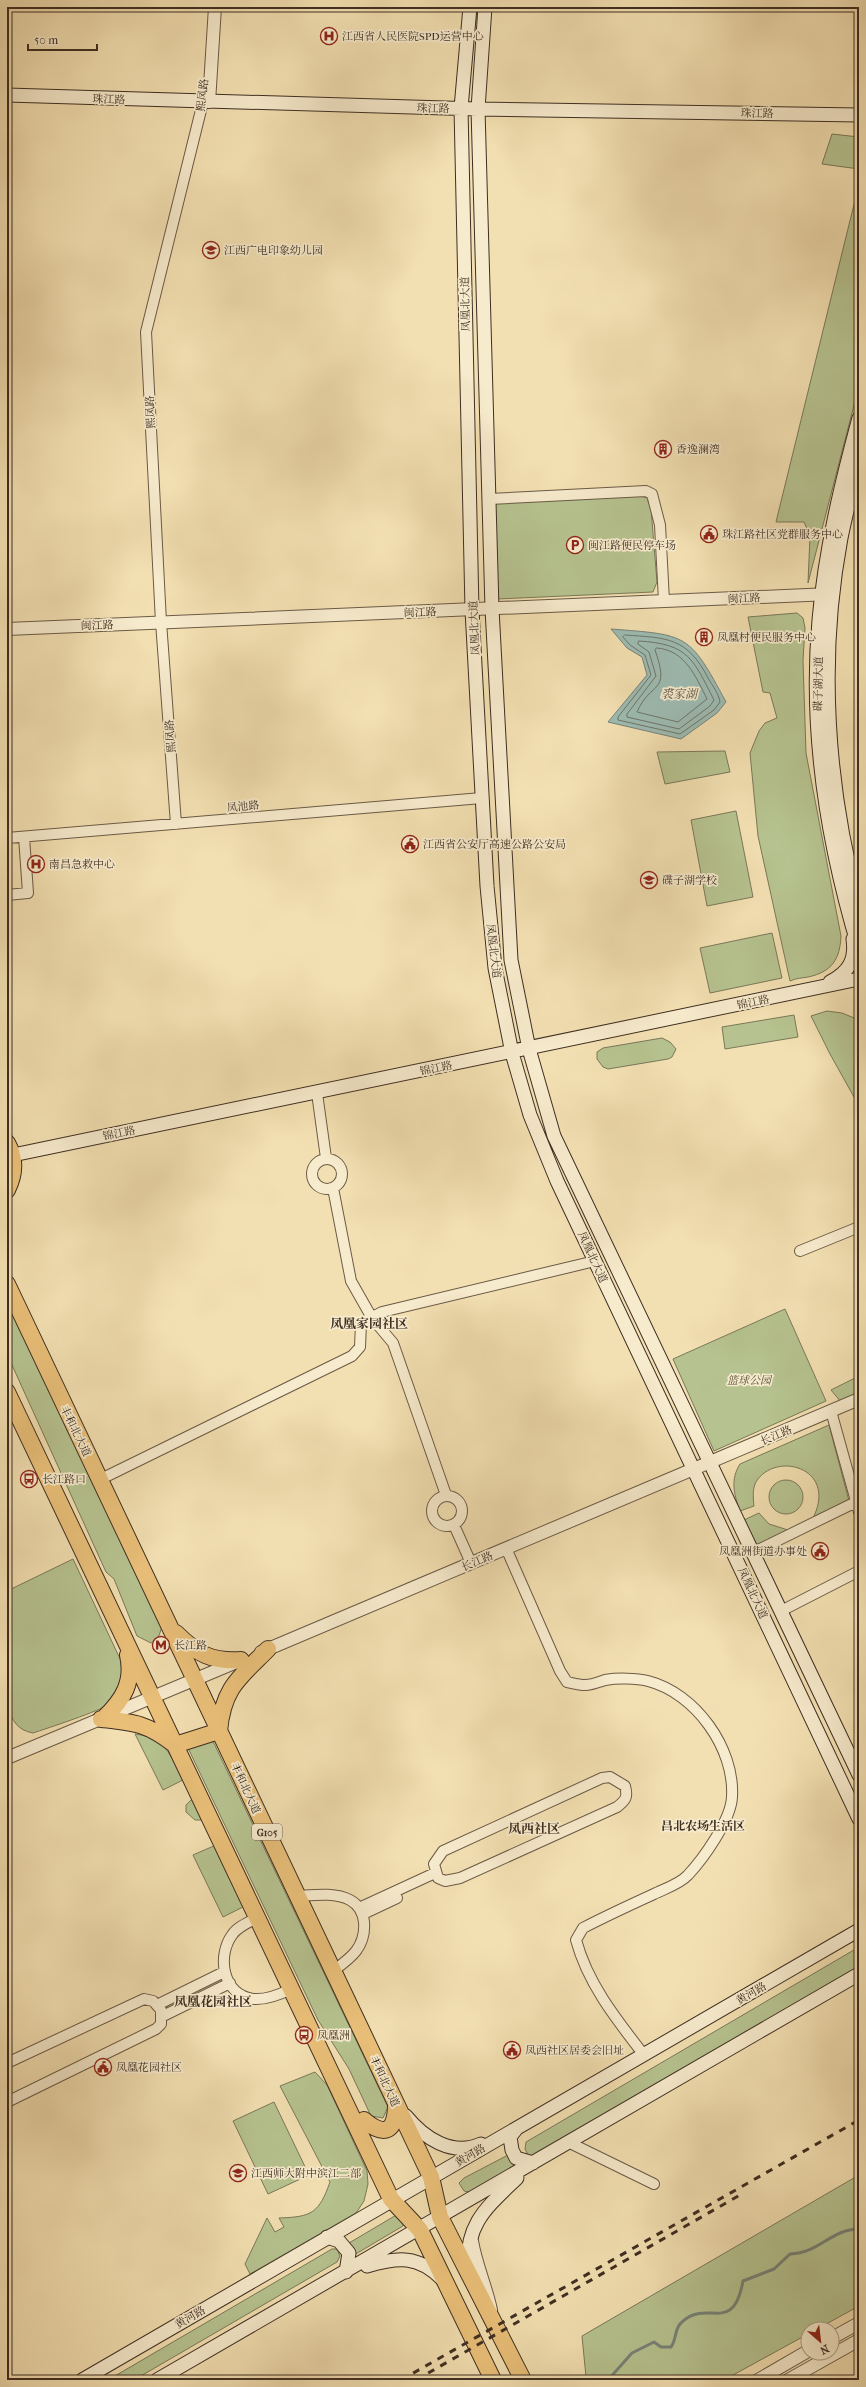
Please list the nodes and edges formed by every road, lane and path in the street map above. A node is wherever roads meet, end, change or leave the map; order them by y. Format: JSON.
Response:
{"nodes":[{"id":1,"x":209,"y":7,"type":"edge"},
{"id":2,"x":214,"y":7,"type":"edge"},
{"id":3,"x":470,"y":7,"type":"edge"},
{"id":4,"x":485,"y":7,"type":"edge"},
{"id":5,"x":7,"y":96,"type":"edge"},
{"id":6,"x":206,"y":102,"type":"junction"},
{"id":7,"x":461,"y":108,"type":"junction"},
{"id":8,"x":478,"y":109,"type":"junction"},
{"id":9,"x":859,"y":115,"type":"edge"},
{"id":10,"x":859,"y":418,"type":"edge"},
{"id":11,"x":859,"y":462,"type":"edge"},
{"id":12,"x":489,"y":499,"type":"junction"},
{"id":13,"x":828,"y":594,"type":"junction"},
{"id":14,"x":664,"y":601,"type":"junction"},
{"id":15,"x":492,"y":609,"type":"junction"},
{"id":16,"x":472,"y":610,"type":"junction"},
{"id":17,"x":161,"y":622,"type":"junction"},
{"id":18,"x":7,"y":629,"type":"edge"},
{"id":19,"x":482,"y":798,"type":"junction"},
{"id":20,"x":176,"y":824,"type":"junction"},
{"id":21,"x":24,"y":837,"type":"junction"},
{"id":22,"x":7,"y":838,"type":"edge"},
{"id":23,"x":7,"y":895,"type":"edge"},
{"id":24,"x":853,"y":909,"type":"edge"},
{"id":25,"x":859,"y":949,"type":"edge"},
{"id":26,"x":859,"y":979,"type":"edge"},
{"id":27,"x":817,"y":988,"type":"junction"},
{"id":28,"x":529,"y":1049,"type":"junction"},
{"id":29,"x":512,"y":1053,"type":"junction"},
{"id":30,"x":317,"y":1092,"type":"junction"},
{"id":31,"x":10,"y":1149,"type":"edge"},
{"id":32,"x":326,"y":1158,"type":"junction"},
{"id":33,"x":333,"y":1188,"type":"junction"},
{"id":34,"x":7,"y":1190,"type":"edge"},
{"id":35,"x":859,"y":1226,"type":"edge"},
{"id":36,"x":800,"y":1251,"type":"dead end"},
{"id":37,"x":595,"y":1261,"type":"junction"},
{"id":38,"x":7,"y":1284,"type":"edge"},
{"id":39,"x":372,"y":1318,"type":"junction"},
{"id":40,"x":7,"y":1394,"type":"edge"},
{"id":41,"x":859,"y":1399,"type":"edge"},
{"id":42,"x":831,"y":1411,"type":"junction"},
{"id":43,"x":711,"y":1462,"type":"junction"},
{"id":44,"x":694,"y":1469,"type":"junction"},
{"id":45,"x":99,"y":1480,"type":"junction"},
{"id":46,"x":446,"y":1495,"type":"junction"},
{"id":47,"x":858,"y":1507,"type":"edge"},
{"id":48,"x":454,"y":1525,"type":"junction"},
{"id":49,"x":506,"y":1548,"type":"junction"},
{"id":50,"x":754,"y":1552,"type":"junction"},
{"id":51,"x":471,"y":1563,"type":"junction"},
{"id":52,"x":859,"y":1571,"type":"edge"},
{"id":53,"x":96,"y":1580,"type":"junction"},
{"id":54,"x":781,"y":1611,"type":"junction"},
{"id":55,"x":169,"y":1625,"type":"junction"},
{"id":56,"x":124,"y":1640,"type":"junction"},
{"id":57,"x":268,"y":1649,"type":"junction"},
{"id":58,"x":241,"y":1660,"type":"junction"},
{"id":59,"x":195,"y":1680,"type":"junction"},
{"id":60,"x":157,"y":1696,"type":"junction"},
{"id":61,"x":103,"y":1719,"type":"junction"},
{"id":62,"x":219,"y":1731,"type":"junction"},
{"id":63,"x":174,"y":1745,"type":"junction"},
{"id":64,"x":7,"y":1758,"type":"edge"},
{"id":65,"x":859,"y":1776,"type":"edge"},
{"id":66,"x":859,"y":1819,"type":"edge"},
{"id":67,"x":436,"y":1876,"type":"junction"},
{"id":68,"x":298,"y":1896,"type":"junction"},
{"id":69,"x":361,"y":1911,"type":"junction"},
{"id":70,"x":257,"y":1918,"type":"junction"},
{"id":71,"x":859,"y":1930,"type":"edge"},
{"id":72,"x":333,"y":1971,"type":"junction"},
{"id":73,"x":224,"y":1972,"type":"junction"},
{"id":74,"x":859,"y":1974,"type":"edge"},
{"id":75,"x":230,"y":1983,"type":"junction"},
{"id":76,"x":291,"y":1989,"type":"junction"},
{"id":77,"x":157,"y":2005,"type":"junction"},
{"id":78,"x":163,"y":2016,"type":"junction"},
{"id":79,"x":308,"y":2024,"type":"junction"},
{"id":80,"x":644,"y":2055,"type":"junction"},
{"id":81,"x":7,"y":2063,"type":"edge"},
{"id":82,"x":7,"y":2102,"type":"edge"},
{"id":83,"x":396,"y":2104,"type":"junction"},
{"id":84,"x":364,"y":2120,"type":"junction"},
{"id":85,"x":517,"y":2128,"type":"junction"},
{"id":86,"x":568,"y":2142,"type":"junction"},
{"id":87,"x":532,"y":2163,"type":"junction"},
{"id":88,"x":431,"y":2178,"type":"junction"},
{"id":89,"x":654,"y":2184,"type":"dead end"},
{"id":90,"x":395,"y":2197,"type":"junction"},
{"id":91,"x":440,"y":2217,"type":"junction"},
{"id":92,"x":420,"y":2230,"type":"junction"},
{"id":93,"x":471,"y":2236,"type":"junction"},
{"id":94,"x":327,"y":2237,"type":"junction"},
{"id":95,"x":346,"y":2272,"type":"junction"},
{"id":96,"x":469,"y":2273,"type":"junction"},
{"id":97,"x":445,"y":2282,"type":"junction"},
{"id":98,"x":859,"y":2323,"type":"edge"},
{"id":99,"x":840,"y":2334,"type":"edge"},
{"id":100,"x":859,"y":2340,"type":"edge"},
{"id":101,"x":800,"y":2356,"type":"edge"},
{"id":102,"x":82,"y":2380,"type":"edge"},
{"id":103,"x":157,"y":2380,"type":"edge"},
{"id":104,"x":494,"y":2380,"type":"edge"},
{"id":105,"x":523,"y":2380,"type":"edge"},
{"id":106,"x":528,"y":2380,"type":"edge"},
{"id":107,"x":758,"y":2380,"type":"edge"},
{"id":108,"x":788,"y":2380,"type":"edge"}],
"edges":[{"from":1,"to":6,"type":"street","name":"熙凤路"},
{"from":2,"to":6,"type":"street","name":"熙凤路"},
{"from":3,"to":7,"type":"main road","name":"凤凰北大道"},
{"from":4,"to":8,"type":"main road","name":"凤凰北大道"},
{"from":5,"to":6,"type":"main road","name":"珠江路"},
{"from":6,"to":7,"type":"main road","name":"珠江路"},
{"from":6,"to":17,"type":"street","name":"熙凤路"},
{"from":7,"to":8,"type":"main road","name":"珠江路"},
{"from":7,"to":16,"type":"main road","name":"凤凰北大道"},
{"from":8,"to":9,"type":"main road","name":"珠江路"},
{"from":8,"to":12,"type":"main road","name":"凤凰北大道"},
{"from":10,"to":13,"type":"main road","name":"碟子湖大道"},
{"from":11,"to":13,"type":"main road","name":"碟子湖大道"},
{"from":12,"to":14,"type":"street"},
{"from":12,"to":15,"type":"main road","name":"凤凰北大道"},
{"from":13,"to":14,"type":"street","name":"闽江路"},
{"from":13,"to":24,"type":"main road","name":"碟子湖大道"},
{"from":14,"to":15,"type":"street","name":"闽江路"},
{"from":15,"to":16,"type":"street","name":"闽江路"},
{"from":15,"to":28,"type":"main road","name":"凤凰北大道"},
{"from":16,"to":17,"type":"street","name":"闽江路"},
{"from":16,"to":19,"type":"main road","name":"凤凰北大道"},
{"from":17,"to":18,"type":"street","name":"闽江路"},
{"from":17,"to":20,"type":"street","name":"熙凤路"},
{"from":19,"to":20,"type":"street","name":"凤池路"},
{"from":19,"to":29,"type":"main road","name":"凤凰北大道"},
{"from":20,"to":21,"type":"street","name":"凤池路"},
{"from":21,"to":22,"type":"street","name":"凤池路"},
{"from":21,"to":23,"type":"street"},
{"from":24,"to":25,"type":"main road","name":"碟子湖大道"},
{"from":24,"to":27,"type":"main road"},
{"from":26,"to":27,"type":"main road","name":"锦江路"},
{"from":27,"to":28,"type":"main road","name":"锦江路"},
{"from":28,"to":29,"type":"main road","name":"锦江路"},
{"from":28,"to":43,"type":"main road","name":"凤凰北大道"},
{"from":29,"to":30,"type":"main road","name":"锦江路"},
{"from":29,"to":37,"type":"main road","name":"凤凰北大道"},
{"from":30,"to":31,"type":"main road","name":"锦江路"},
{"from":30,"to":32,"type":"street"},
{"from":31,"to":34,"type":"highway"},
{"from":32,"to":33,"type":"street"},
{"from":32,"to":33,"type":"street"},
{"from":33,"to":39,"type":"street"},
{"from":35,"to":36,"type":"street"},
{"from":37,"to":39,"type":"street"},
{"from":37,"to":44,"type":"main road","name":"凤凰北大道"},
{"from":38,"to":45,"type":"highway","name":"丰和北大道","number":"G105"},
{"from":39,"to":45,"type":"street"},
{"from":39,"to":46,"type":"street"},
{"from":40,"to":53,"type":"highway"},
{"from":41,"to":42,"type":"street","name":"长江路"},
{"from":42,"to":43,"type":"street","name":"长江路"},
{"from":42,"to":47,"type":"street"},
{"from":43,"to":44,"type":"street","name":"长江路"},
{"from":43,"to":50,"type":"main road","name":"凤凰北大道"},
{"from":44,"to":49,"type":"street","name":"长江路"},
{"from":44,"to":66,"type":"main road","name":"凤凰北大道"},
{"from":45,"to":55,"type":"highway","name":"丰和北大道","number":"G105"},
{"from":46,"to":48,"type":"street"},
{"from":46,"to":48,"type":"street"},
{"from":47,"to":50,"type":"street"},
{"from":48,"to":51,"type":"street"},
{"from":49,"to":51,"type":"street","name":"长江路"},
{"from":49,"to":80,"type":"street"},
{"from":50,"to":54,"type":"main road","name":"凤凰北大道"},
{"from":51,"to":57,"type":"street","name":"长江路"},
{"from":52,"to":54,"type":"street"},
{"from":53,"to":56,"type":"highway"},
{"from":53,"to":60,"type":"highway"},
{"from":54,"to":65,"type":"main road","name":"凤凰北大道"},
{"from":55,"to":58,"type":"highway"},
{"from":55,"to":59,"type":"highway","name":"丰和北大道","number":"G105"},
{"from":56,"to":60,"type":"highway"},
{"from":56,"to":61,"type":"highway"},
{"from":57,"to":58,"type":"street","name":"长江路"},
{"from":57,"to":62,"type":"highway"},
{"from":58,"to":59,"type":"street","name":"长江路"},
{"from":59,"to":60,"type":"street","name":"长江路"},
{"from":59,"to":62,"type":"highway","name":"丰和北大道","number":"G105"},
{"from":60,"to":61,"type":"street","name":"长江路"},
{"from":60,"to":63,"type":"highway"},
{"from":61,"to":63,"type":"highway"},
{"from":61,"to":64,"type":"street","name":"长江路"},
{"from":62,"to":63,"type":"highway"},
{"from":62,"to":68,"type":"highway","name":"丰和北大道","number":"G105"},
{"from":63,"to":70,"type":"highway"},
{"from":67,"to":67,"type":"street"},
{"from":67,"to":69,"type":"street"},
{"from":68,"to":69,"type":"street"},
{"from":68,"to":72,"type":"highway","name":"丰和北大道","number":"G105"},
{"from":69,"to":72,"type":"street"},
{"from":70,"to":73,"type":"street"},
{"from":70,"to":76,"type":"highway"},
{"from":71,"to":80,"type":"main road","name":"黄河路"},
{"from":72,"to":83,"type":"highway","name":"丰和北大道","number":"G105"},
{"from":73,"to":75,"type":"street"},
{"from":73,"to":77,"type":"street"},
{"from":74,"to":86,"type":"main road"},
{"from":75,"to":76,"type":"street"},
{"from":75,"to":78,"type":"street"},
{"from":76,"to":79,"type":"highway"},
{"from":77,"to":78,"type":"street"},
{"from":77,"to":81,"type":"street"},
{"from":78,"to":82,"type":"street"},
{"from":79,"to":84,"type":"highway"},
{"from":79,"to":90,"type":"highway"},
{"from":80,"to":85,"type":"main road","name":"黄河路"},
{"from":83,"to":84,"type":"highway"},
{"from":83,"to":85,"type":"main road"},
{"from":83,"to":88,"type":"highway","name":"丰和北大道","number":"G105"},
{"from":84,"to":90,"type":"highway"},
{"from":85,"to":87,"type":"main road"},
{"from":85,"to":88,"type":"main road","name":"黄河路"},
{"from":86,"to":87,"type":"main road"},
{"from":86,"to":89,"type":"street"},
{"from":87,"to":91,"type":"main road"},
{"from":87,"to":93,"type":"main road"},
{"from":88,"to":90,"type":"main road","name":"黄河路"},
{"from":88,"to":91,"type":"highway","name":"丰和北大道","number":"G105"},
{"from":90,"to":92,"type":"highway"},
{"from":90,"to":94,"type":"main road","name":"黄河路"},
{"from":91,"to":92,"type":"main road"},
{"from":91,"to":96,"type":"highway","name":"丰和北大道","number":"G105"},
{"from":92,"to":95,"type":"main road"},
{"from":92,"to":97,"type":"highway"},
{"from":93,"to":96,"type":"main road"},
{"from":93,"to":106,"type":"street"},
{"from":94,"to":95,"type":"main road"},
{"from":94,"to":102,"type":"main road","name":"黄河路"},
{"from":95,"to":97,"type":"main road"},
{"from":95,"to":103,"type":"main road"},
{"from":96,"to":105,"type":"highway","name":"丰和北大道","number":"G105"},
{"from":97,"to":104,"type":"highway"},
{"from":98,"to":99,"type":"street"},
{"from":100,"to":108,"type":"street"},
{"from":101,"to":107,"type":"street"}]}
